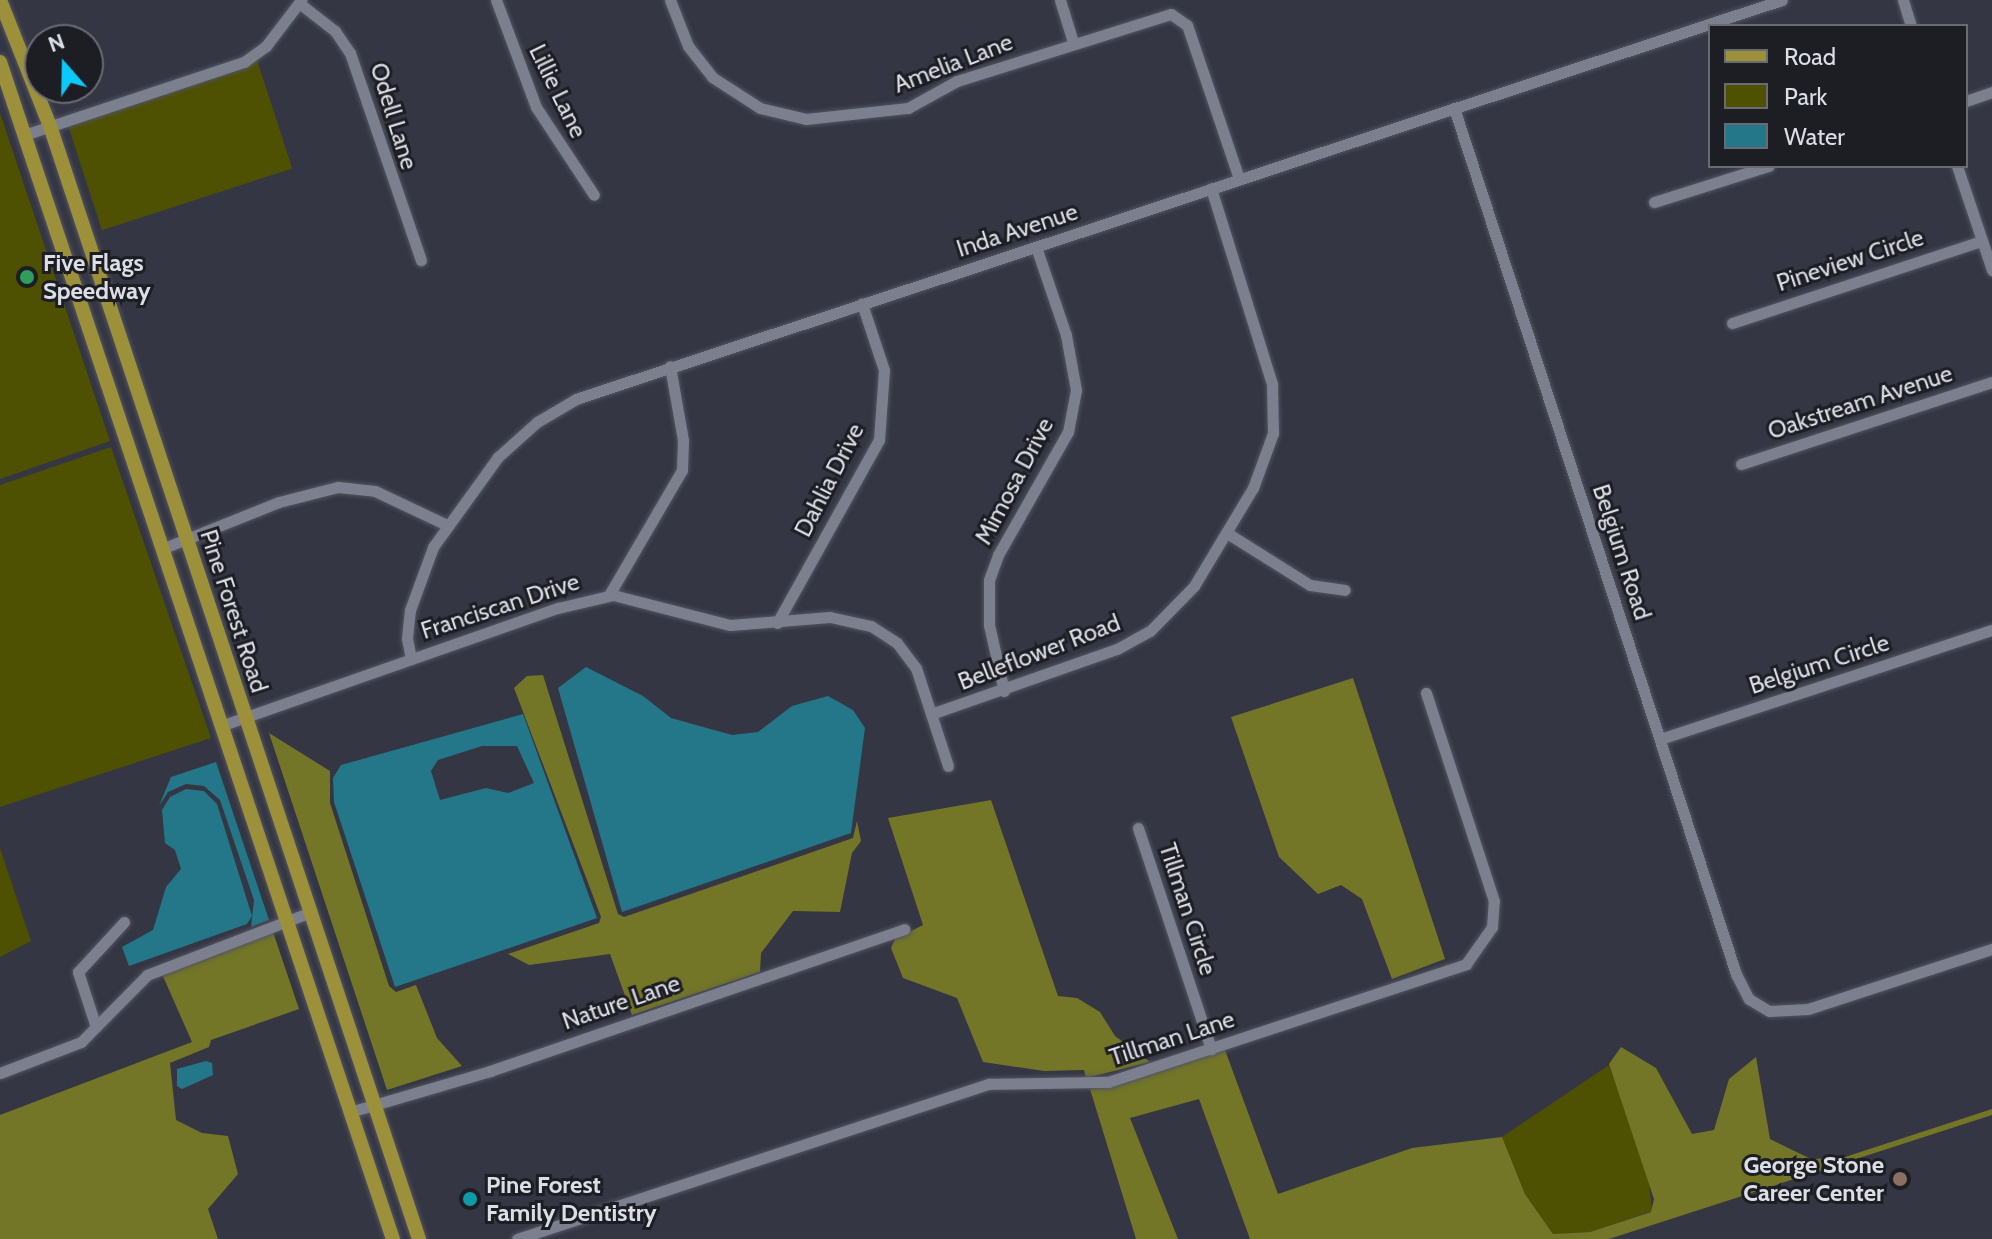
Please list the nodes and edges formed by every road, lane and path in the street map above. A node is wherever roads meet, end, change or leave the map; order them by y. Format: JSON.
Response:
{"nodes":[{"id":1,"x":496,"y":0,"type":"edge"},
{"id":2,"x":670,"y":0,"type":"edge"},
{"id":3,"x":1060,"y":0,"type":"edge"},
{"id":4,"x":1782,"y":0,"type":"edge"},
{"id":5,"x":1903,"y":0,"type":"edge"},
{"id":6,"x":300,"y":1,"type":"edge"},
{"id":7,"x":2,"y":10,"type":"edge"},
{"id":8,"x":1708,"y":24,"type":"edge"},
{"id":9,"x":1709,"y":24,"type":"edge"},
{"id":10,"x":1910,"y":24,"type":"edge"},
{"id":11,"x":1073,"y":42,"type":"junction"},
{"id":12,"x":0,"y":62,"type":"edge"},
{"id":13,"x":1992,"y":92,"type":"edge"},
{"id":14,"x":1968,"y":100,"type":"edge"},
{"id":15,"x":1454,"y":108,"type":"junction"},
{"id":16,"x":50,"y":126,"type":"junction"},
{"id":17,"x":27,"y":134,"type":"junction"},
{"id":18,"x":1762,"y":168,"type":"edge"},
{"id":19,"x":1958,"y":168,"type":"edge"},
{"id":20,"x":1239,"y":179,"type":"junction"},
{"id":21,"x":1211,"y":188,"type":"junction"},
{"id":22,"x":594,"y":195,"type":"dead end"},
{"id":23,"x":1654,"y":202,"type":"dead end"},
{"id":24,"x":1982,"y":241,"type":"junction"},
{"id":25,"x":1036,"y":247,"type":"junction"},
{"id":26,"x":421,"y":260,"type":"dead end"},
{"id":27,"x":1992,"y":270,"type":"edge"},
{"id":28,"x":102,"y":283,"type":"junction"},
{"id":29,"x":79,"y":291,"type":"junction"},
{"id":30,"x":862,"y":304,"type":"junction"},
{"id":31,"x":1732,"y":323,"type":"dead end"},
{"id":32,"x":670,"y":366,"type":"junction"},
{"id":33,"x":1992,"y":382,"type":"edge"},
{"id":34,"x":1741,"y":464,"type":"dead end"},
{"id":35,"x":169,"y":485,"type":"junction"},
{"id":36,"x":146,"y":494,"type":"junction"},
{"id":37,"x":447,"y":525,"type":"junction"},
{"id":38,"x":1227,"y":533,"type":"junction"},
{"id":39,"x":187,"y":540,"type":"junction"},
{"id":40,"x":164,"y":548,"type":"junction"},
{"id":41,"x":1345,"y":590,"type":"dead end"},
{"id":42,"x":609,"y":595,"type":"junction"},
{"id":43,"x":777,"y":623,"type":"junction"},
{"id":44,"x":1992,"y":630,"type":"edge"},
{"id":45,"x":411,"y":659,"type":"junction"},
{"id":46,"x":1004,"y":691,"type":"junction"},
{"id":47,"x":1426,"y":693,"type":"dead end"},
{"id":48,"x":931,"y":714,"type":"junction"},
{"id":49,"x":246,"y":717,"type":"junction"},
{"id":50,"x":223,"y":725,"type":"junction"},
{"id":51,"x":1660,"y":739,"type":"junction"},
{"id":52,"x":948,"y":766,"type":"dead end"},
{"id":53,"x":1138,"y":828,"type":"dead end"},
{"id":54,"x":311,"y":912,"type":"junction"},
{"id":55,"x":287,"y":921,"type":"junction"},
{"id":56,"x":124,"y":922,"type":"dead end"},
{"id":57,"x":904,"y":929,"type":"dead end"},
{"id":58,"x":1992,"y":949,"type":"edge"},
{"id":59,"x":95,"y":1024,"type":"junction"},
{"id":60,"x":1211,"y":1049,"type":"junction"},
{"id":61,"x":0,"y":1073,"type":"edge"},
{"id":62,"x":374,"y":1104,"type":"junction"},
{"id":63,"x":350,"y":1112,"type":"junction"},
{"id":64,"x":393,"y":1239,"type":"edge"},
{"id":65,"x":419,"y":1239,"type":"edge"},
{"id":66,"x":517,"y":1239,"type":"edge"}],
"edges":[{"from":1,"to":22,"type":"street","name":"Lillie Lane"},
{"from":2,"to":11,"type":"street","name":"Amelia Lane"},
{"from":3,"to":11,"type":"street"},
{"from":4,"to":9,"type":"street","name":"Inda Avenue"},
{"from":5,"to":10,"type":"street"},
{"from":6,"to":16,"type":"street"},
{"from":6,"to":26,"type":"street","name":"Odell Lane"},
{"from":7,"to":16,"type":"main road","name":"Pine Forest Road"},
{"from":8,"to":15,"type":"street","name":"Inda Avenue"},
{"from":11,"to":20,"type":"street","name":"Amelia Lane"},
{"from":12,"to":17,"type":"main road","name":"Pine Forest Road"},
{"from":13,"to":14,"type":"street"},
{"from":15,"to":20,"type":"street","name":"Inda Avenue"},
{"from":15,"to":51,"type":"street","name":"Belgium Road"},
{"from":16,"to":17,"type":"street"},
{"from":16,"to":28,"type":"main road","name":"Pine Forest Road"},
{"from":17,"to":29,"type":"main road","name":"Pine Forest Road"},
{"from":18,"to":23,"type":"street"},
{"from":19,"to":24,"type":"street"},
{"from":20,"to":21,"type":"street","name":"Inda Avenue"},
{"from":21,"to":25,"type":"street","name":"Inda Avenue"},
{"from":21,"to":38,"type":"street","name":"Belleflower Road"},
{"from":24,"to":27,"type":"street"},
{"from":24,"to":31,"type":"street","name":"Pineview Circle"},
{"from":25,"to":30,"type":"street","name":"Inda Avenue"},
{"from":25,"to":46,"type":"street","name":"Mimosa Drive"},
{"from":28,"to":29,"type":"main road"},
{"from":28,"to":35,"type":"main road","name":"Pine Forest Road"},
{"from":29,"to":36,"type":"main road","name":"Pine Forest Road"},
{"from":30,"to":32,"type":"street","name":"Inda Avenue"},
{"from":30,"to":43,"type":"street","name":"Dahlia Drive"},
{"from":32,"to":37,"type":"street","name":"Inda Avenue"},
{"from":32,"to":42,"type":"street"},
{"from":33,"to":34,"type":"street","name":"Oakstream Avenue"},
{"from":35,"to":36,"type":"main road"},
{"from":35,"to":39,"type":"main road","name":"Pine Forest Road"},
{"from":36,"to":40,"type":"main road","name":"Pine Forest Road"},
{"from":37,"to":39,"type":"street"},
{"from":37,"to":45,"type":"street","name":"Inda Avenue"},
{"from":38,"to":41,"type":"street"},
{"from":38,"to":46,"type":"street","name":"Belleflower Road"},
{"from":39,"to":40,"type":"street"},
{"from":39,"to":49,"type":"main road","name":"Pine Forest Road"},
{"from":40,"to":50,"type":"main road","name":"Pine Forest Road"},
{"from":42,"to":43,"type":"street","name":"Franciscan Drive"},
{"from":42,"to":45,"type":"street","name":"Franciscan Drive"},
{"from":43,"to":48,"type":"street","name":"Franciscan Drive"},
{"from":44,"to":51,"type":"street","name":"Belgium Circle"},
{"from":45,"to":49,"type":"street","name":"Franciscan Drive"},
{"from":46,"to":48,"type":"street","name":"Belleflower Road"},
{"from":47,"to":60,"type":"street","name":"Tillman Lane"},
{"from":48,"to":52,"type":"street","name":"Franciscan Drive"},
{"from":49,"to":50,"type":"street","name":"Franciscan Drive"},
{"from":49,"to":54,"type":"main road","name":"Pine Forest Road"},
{"from":50,"to":55,"type":"main road","name":"Pine Forest Road"},
{"from":51,"to":58,"type":"street","name":"Belgium Road"},
{"from":53,"to":60,"type":"street","name":"Tillman Circle"},
{"from":54,"to":55,"type":"street"},
{"from":54,"to":62,"type":"main road","name":"Pine Forest Road"},
{"from":55,"to":59,"type":"street"},
{"from":55,"to":63,"type":"main road","name":"Pine Forest Road"},
{"from":56,"to":59,"type":"street"},
{"from":57,"to":62,"type":"street","name":"Nature Lane"},
{"from":59,"to":61,"type":"street"},
{"from":60,"to":66,"type":"street","name":"Tillman Lane"},
{"from":62,"to":63,"type":"street","name":"Nature Lane"},
{"from":62,"to":65,"type":"main road","name":"Pine Forest Road"},
{"from":63,"to":64,"type":"main road","name":"Pine Forest Road"}]}
